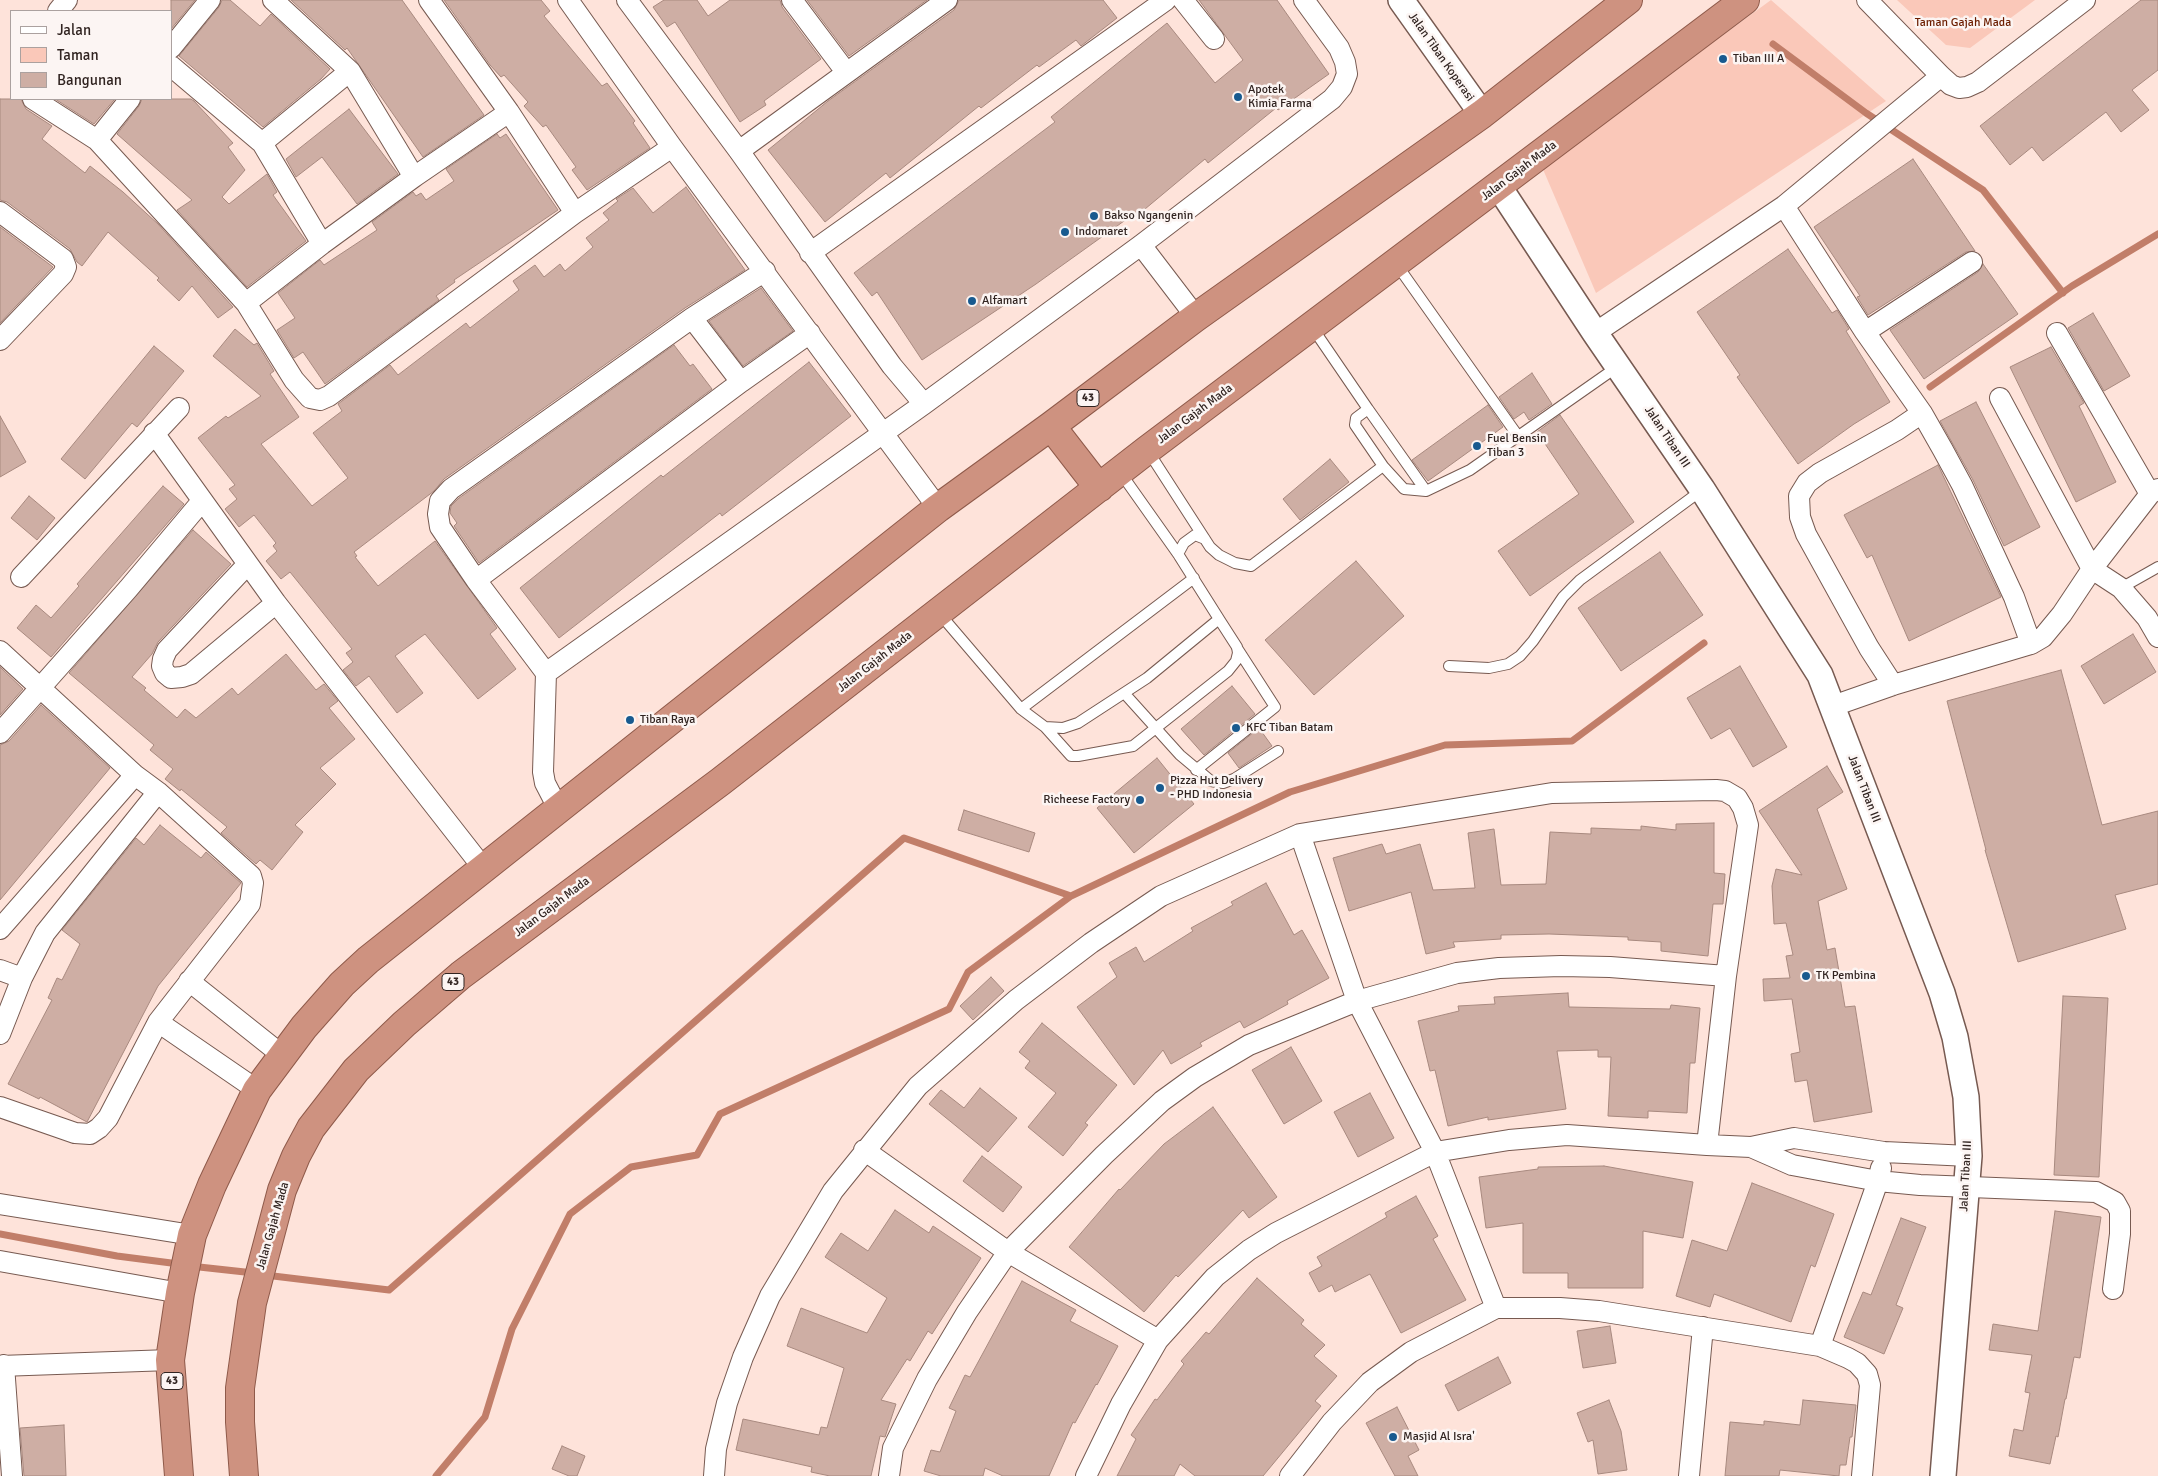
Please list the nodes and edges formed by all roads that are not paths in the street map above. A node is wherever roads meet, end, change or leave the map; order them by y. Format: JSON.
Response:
{"nodes":[{"id":1,"x":67,"y":0,"type":"edge"},
{"id":2,"x":210,"y":0,"type":"edge"},
{"id":3,"x":272,"y":0,"type":"edge"},
{"id":4,"x":429,"y":0,"type":"edge"},
{"id":5,"x":568,"y":0,"type":"edge"},
{"id":6,"x":627,"y":0,"type":"edge"},
{"id":7,"x":792,"y":0,"type":"edge"},
{"id":8,"x":947,"y":0,"type":"edge"},
{"id":9,"x":1166,"y":0,"type":"edge"},
{"id":10,"x":1183,"y":0,"type":"edge"},
{"id":11,"x":1304,"y":0,"type":"edge"},
{"id":12,"x":1401,"y":0,"type":"edge"},
{"id":13,"x":1628,"y":0,"type":"edge"},
{"id":14,"x":1745,"y":0,"type":"edge"},
{"id":15,"x":1867,"y":0,"type":"edge"},
{"id":16,"x":2086,"y":0,"type":"edge"},
{"id":17,"x":59,"y":10,"type":"edge"},
{"id":18,"x":1214,"y":39,"type":"dead end"},
{"id":19,"x":172,"y":47,"type":"edge"},
{"id":20,"x":172,"y":67,"type":"edge"},
{"id":21,"x":350,"y":71,"type":"junction"},
{"id":22,"x":846,"y":72,"type":"junction"},
{"id":23,"x":1941,"y":76,"type":"junction"},
{"id":24,"x":35,"y":100,"type":"edge"},
{"id":25,"x":129,"y":100,"type":"edge"},
{"id":26,"x":509,"y":112,"type":"junction"},
{"id":27,"x":1482,"y":114,"type":"junction"},
{"id":28,"x":97,"y":140,"type":"junction"},
{"id":29,"x":262,"y":143,"type":"junction"},
{"id":30,"x":672,"y":147,"type":"junction"},
{"id":31,"x":739,"y":151,"type":"junction"},
{"id":32,"x":414,"y":177,"type":"junction"},
{"id":33,"x":1499,"y":187,"type":"junction"},
{"id":34,"x":1784,"y":206,"type":"junction"},
{"id":35,"x":0,"y":212,"type":"edge"},
{"id":36,"x":575,"y":213,"type":"junction"},
{"id":37,"x":322,"y":244,"type":"junction"},
{"id":38,"x":1141,"y":245,"type":"junction"},
{"id":39,"x":810,"y":253,"type":"junction"},
{"id":40,"x":1972,"y":262,"type":"dead end"},
{"id":41,"x":1396,"y":264,"type":"junction"},
{"id":42,"x":765,"y":271,"type":"junction"},
{"id":43,"x":246,"y":303,"type":"junction"},
{"id":44,"x":1196,"y":317,"type":"junction"},
{"id":45,"x":692,"y":318,"type":"junction"},
{"id":46,"x":1312,"y":327,"type":"junction"},
{"id":47,"x":1865,"y":332,"type":"junction"},
{"id":48,"x":810,"y":333,"type":"junction"},
{"id":49,"x":1595,"y":333,"type":"junction"},
{"id":50,"x":2057,"y":333,"type":"dead end"},
{"id":51,"x":0,"y":339,"type":"edge"},
{"id":52,"x":1618,"y":366,"type":"junction"},
{"id":53,"x":741,"y":382,"type":"junction"},
{"id":54,"x":2000,"y":398,"type":"dead end"},
{"id":55,"x":924,"y":404,"type":"junction"},
{"id":56,"x":179,"y":408,"type":"dead end"},
{"id":57,"x":1368,"y":409,"type":"junction"},
{"id":58,"x":1922,"y":413,"type":"junction"},
{"id":59,"x":1051,"y":426,"type":"junction"},
{"id":60,"x":154,"y":433,"type":"junction"},
{"id":61,"x":883,"y":433,"type":"junction"},
{"id":62,"x":1518,"y":436,"type":"junction"},
{"id":63,"x":1147,"y":450,"type":"junction"},
{"id":64,"x":1383,"y":466,"type":"junction"},
{"id":65,"x":1109,"y":480,"type":"junction"},
{"id":66,"x":1702,"y":489,"type":"junction"},
{"id":67,"x":1426,"y":491,"type":"junction"},
{"id":68,"x":2154,"y":492,"type":"edge"},
{"id":69,"x":202,"y":501,"type":"junction"},
{"id":70,"x":938,"y":508,"type":"junction"},
{"id":71,"x":1205,"y":539,"type":"junction"},
{"id":72,"x":1178,"y":554,"type":"junction"},
{"id":73,"x":247,"y":565,"type":"junction"},
{"id":74,"x":2158,"y":567,"type":"edge"},
{"id":75,"x":2092,"y":569,"type":"junction"},
{"id":76,"x":21,"y":577,"type":"dead end"},
{"id":77,"x":1194,"y":578,"type":"junction"},
{"id":78,"x":476,"y":580,"type":"junction"},
{"id":79,"x":2121,"y":588,"type":"junction"},
{"id":80,"x":276,"y":603,"type":"junction"},
{"id":81,"x":939,"y":613,"type":"junction"},
{"id":82,"x":1219,"y":619,"type":"junction"},
{"id":83,"x":2158,"y":636,"type":"edge"},
{"id":84,"x":2031,"y":644,"type":"junction"},
{"id":85,"x":1237,"y":647,"type":"junction"},
{"id":86,"x":0,"y":651,"type":"edge"},
{"id":87,"x":1449,"y":666,"type":"dead end"},
{"id":88,"x":546,"y":673,"type":"junction"},
{"id":89,"x":1893,"y":685,"type":"junction"},
{"id":90,"x":40,"y":687,"type":"junction"},
{"id":91,"x":1124,"y":694,"type":"junction"},
{"id":92,"x":1833,"y":706,"type":"junction"},
{"id":93,"x":1021,"y":709,"type":"junction"},
{"id":94,"x":1044,"y":727,"type":"junction"},
{"id":95,"x":1156,"y":729,"type":"junction"},
{"id":96,"x":0,"y":733,"type":"edge"},
{"id":97,"x":1278,"y":751,"type":"dead end"},
{"id":98,"x":1196,"y":770,"type":"junction"},
{"id":99,"x":136,"y":775,"type":"junction"},
{"id":100,"x":158,"y":792,"type":"junction"},
{"id":101,"x":559,"y":810,"type":"junction"},
{"id":102,"x":1300,"y":834,"type":"junction"},
{"id":103,"x":484,"y":869,"type":"junction"},
{"id":104,"x":0,"y":929,"type":"edge"},
{"id":105,"x":0,"y":970,"type":"edge"},
{"id":106,"x":1726,"y":976,"type":"junction"},
{"id":107,"x":22,"y":978,"type":"junction"},
{"id":108,"x":189,"y":981,"type":"junction"},
{"id":109,"x":1358,"y":1001,"type":"junction"},
{"id":110,"x":158,"y":1022,"type":"junction"},
{"id":111,"x":0,"y":1034,"type":"edge"},
{"id":112,"x":282,"y":1055,"type":"junction"},
{"id":113,"x":257,"y":1090,"type":"junction"},
{"id":114,"x":0,"y":1107,"type":"edge"},
{"id":115,"x":1707,"y":1146,"type":"junction"},
{"id":116,"x":1751,"y":1147,"type":"junction"},
{"id":117,"x":864,"y":1150,"type":"junction"},
{"id":118,"x":1435,"y":1152,"type":"junction"},
{"id":119,"x":1884,"y":1152,"type":"junction"},
{"id":120,"x":1969,"y":1156,"type":"junction"},
{"id":121,"x":1878,"y":1181,"type":"junction"},
{"id":122,"x":1967,"y":1186,"type":"junction"},
{"id":123,"x":0,"y":1204,"type":"edge"},
{"id":124,"x":190,"y":1244,"type":"junction"},
{"id":125,"x":1008,"y":1252,"type":"junction"},
{"id":126,"x":0,"y":1261,"type":"edge"},
{"id":127,"x":2114,"y":1289,"type":"dead end"},
{"id":128,"x":181,"y":1290,"type":"junction"},
{"id":129,"x":1496,"y":1308,"type":"junction"},
{"id":130,"x":1703,"y":1327,"type":"junction"},
{"id":131,"x":1158,"y":1340,"type":"junction"},
{"id":132,"x":1820,"y":1346,"type":"junction"},
{"id":133,"x":170,"y":1360,"type":"junction"},
{"id":134,"x":2,"y":1365,"type":"edge"},
{"id":135,"x":12,"y":1476,"type":"edge"},
{"id":136,"x":179,"y":1476,"type":"edge"},
{"id":137,"x":244,"y":1476,"type":"edge"},
{"id":138,"x":714,"y":1476,"type":"edge"},
{"id":139,"x":889,"y":1476,"type":"edge"},
{"id":140,"x":1086,"y":1476,"type":"edge"},
{"id":141,"x":1290,"y":1476,"type":"edge"},
{"id":142,"x":1689,"y":1476,"type":"edge"},
{"id":143,"x":1862,"y":1476,"type":"edge"},
{"id":144,"x":1942,"y":1476,"type":"edge"}],
"edges":[{"from":1,"to":17,"type":"street"},
{"from":2,"to":19,"type":"street"},
{"from":3,"to":21,"type":"street"},
{"from":4,"to":26,"type":"street"},
{"from":5,"to":30,"type":"street"},
{"from":6,"to":31,"type":"street"},
{"from":7,"to":22,"type":"street"},
{"from":8,"to":22,"type":"street"},
{"from":9,"to":39,"type":"street"},
{"from":10,"to":18,"type":"street"},
{"from":11,"to":38,"type":"street"},
{"from":12,"to":27,"type":"street","name":"Jalan Tiban Koperasi"},
{"from":13,"to":27,"type":"highway","number":"43"},
{"from":14,"to":33,"type":"highway","name":"Jalan Gajah Mada","number":"43"},
{"from":15,"to":23,"type":"street"},
{"from":16,"to":23,"type":"street"},
{"from":20,"to":29,"type":"street"},
{"from":21,"to":29,"type":"street"},
{"from":21,"to":32,"type":"street"},
{"from":22,"to":31,"type":"street"},
{"from":23,"to":34,"type":"street"},
{"from":24,"to":28,"type":"street"},
{"from":25,"to":28,"type":"street"},
{"from":26,"to":32,"type":"street"},
{"from":26,"to":36,"type":"street"},
{"from":27,"to":44,"type":"highway","number":"43"},
{"from":28,"to":43,"type":"street"},
{"from":29,"to":37,"type":"street"},
{"from":30,"to":36,"type":"street"},
{"from":30,"to":42,"type":"street"},
{"from":31,"to":39,"type":"street"},
{"from":32,"to":37,"type":"street"},
{"from":33,"to":41,"type":"highway","name":"Jalan Gajah Mada","number":"43"},
{"from":33,"to":49,"type":"street","name":"Jalan Tiban III"},
{"from":34,"to":47,"type":"street"},
{"from":34,"to":49,"type":"street"},
{"from":35,"to":51,"type":"street"},
{"from":36,"to":43,"type":"street"},
{"from":37,"to":43,"type":"street"},
{"from":38,"to":44,"type":"street"},
{"from":38,"to":55,"type":"street"},
{"from":39,"to":55,"type":"street"},
{"from":40,"to":47,"type":"street"},
{"from":41,"to":46,"type":"highway","name":"Jalan Gajah Mada","number":"43"},
{"from":41,"to":62,"type":"lane"},
{"from":42,"to":45,"type":"street"},
{"from":42,"to":48,"type":"street"},
{"from":44,"to":59,"type":"highway","number":"43"},
{"from":45,"to":53,"type":"street"},
{"from":45,"to":78,"type":"street"},
{"from":46,"to":57,"type":"lane"},
{"from":46,"to":63,"type":"highway","name":"Jalan Gajah Mada","number":"43"},
{"from":47,"to":58,"type":"street"},
{"from":48,"to":53,"type":"street"},
{"from":48,"to":61,"type":"street"},
{"from":49,"to":52,"type":"street","name":"Jalan Tiban III"},
{"from":50,"to":68,"type":"street"},
{"from":52,"to":62,"type":"lane"},
{"from":52,"to":66,"type":"street","name":"Jalan Tiban III"},
{"from":53,"to":78,"type":"street"},
{"from":54,"to":75,"type":"street"},
{"from":55,"to":61,"type":"street"},
{"from":56,"to":60,"type":"street"},
{"from":57,"to":64,"type":"lane"},
{"from":57,"to":67,"type":"lane"},
{"from":58,"to":84,"type":"street"},
{"from":58,"to":89,"type":"street"},
{"from":59,"to":65,"type":"highway"},
{"from":59,"to":70,"type":"highway","number":"43"},
{"from":60,"to":69,"type":"street"},
{"from":60,"to":76,"type":"street"},
{"from":61,"to":70,"type":"street"},
{"from":61,"to":88,"type":"street"},
{"from":62,"to":67,"type":"lane"},
{"from":63,"to":65,"type":"highway","name":"Jalan Gajah Mada","number":"43"},
{"from":63,"to":71,"type":"lane"},
{"from":64,"to":67,"type":"lane"},
{"from":64,"to":71,"type":"lane"},
{"from":65,"to":72,"type":"lane"},
{"from":65,"to":81,"type":"highway","name":"Jalan Gajah Mada","number":"43"},
{"from":66,"to":87,"type":"lane"},
{"from":66,"to":92,"type":"street","name":"Jalan Tiban III"},
{"from":68,"to":75,"type":"street"},
{"from":69,"to":73,"type":"street"},
{"from":69,"to":90,"type":"street"},
{"from":70,"to":101,"type":"highway","number":"43"},
{"from":71,"to":72,"type":"lane"},
{"from":72,"to":77,"type":"lane"},
{"from":73,"to":80,"type":"street"},
{"from":73,"to":80,"type":"street"},
{"from":74,"to":79,"type":"lane"},
{"from":75,"to":79,"type":"street"},
{"from":75,"to":84,"type":"street"},
{"from":77,"to":82,"type":"lane"},
{"from":77,"to":93,"type":"lane"},
{"from":78,"to":88,"type":"street"},
{"from":79,"to":83,"type":"street"},
{"from":80,"to":103,"type":"street"},
{"from":81,"to":93,"type":"lane"},
{"from":81,"to":137,"type":"highway","name":"Jalan Gajah Mada","number":"43"},
{"from":82,"to":85,"type":"lane"},
{"from":82,"to":91,"type":"lane"},
{"from":84,"to":89,"type":"street"},
{"from":85,"to":95,"type":"lane"},
{"from":85,"to":98,"type":"lane"},
{"from":86,"to":90,"type":"street"},
{"from":88,"to":101,"type":"street"},
{"from":89,"to":92,"type":"street"},
{"from":90,"to":96,"type":"street"},
{"from":90,"to":99,"type":"street"},
{"from":91,"to":94,"type":"lane"},
{"from":91,"to":95,"type":"lane"},
{"from":92,"to":120,"type":"street","name":"Jalan Tiban III"},
{"from":93,"to":94,"type":"lane"},
{"from":94,"to":95,"type":"lane"},
{"from":95,"to":98,"type":"lane"},
{"from":97,"to":98,"type":"lane"},
{"from":99,"to":100,"type":"street"},
{"from":99,"to":104,"type":"street"},
{"from":100,"to":107,"type":"street"},
{"from":100,"to":108,"type":"street"},
{"from":101,"to":103,"type":"highway","number":"43"},
{"from":102,"to":106,"type":"street"},
{"from":102,"to":109,"type":"street"},
{"from":102,"to":117,"type":"street"},
{"from":103,"to":112,"type":"highway","number":"43"},
{"from":105,"to":107,"type":"street"},
{"from":106,"to":109,"type":"street"},
{"from":106,"to":115,"type":"street"},
{"from":107,"to":111,"type":"street"},
{"from":108,"to":110,"type":"street"},
{"from":108,"to":112,"type":"street"},
{"from":109,"to":118,"type":"street"},
{"from":109,"to":125,"type":"street"},
{"from":110,"to":113,"type":"street"},
{"from":110,"to":114,"type":"street"},
{"from":112,"to":113,"type":"highway","number":"43"},
{"from":113,"to":124,"type":"highway","number":"43"},
{"from":115,"to":116,"type":"street"},
{"from":115,"to":118,"type":"street"},
{"from":116,"to":119,"type":"street"},
{"from":116,"to":121,"type":"street"},
{"from":117,"to":125,"type":"street"},
{"from":117,"to":138,"type":"street"},
{"from":118,"to":129,"type":"street"},
{"from":118,"to":131,"type":"street"},
{"from":119,"to":120,"type":"street"},
{"from":119,"to":121,"type":"street"},
{"from":120,"to":122,"type":"street","name":"Jalan Tiban III"},
{"from":121,"to":122,"type":"street"},
{"from":121,"to":132,"type":"street"},
{"from":122,"to":127,"type":"street"},
{"from":122,"to":144,"type":"street","name":"Jalan Tiban III"},
{"from":123,"to":124,"type":"street"},
{"from":124,"to":128,"type":"highway","number":"43"},
{"from":125,"to":131,"type":"street"},
{"from":125,"to":139,"type":"street"},
{"from":126,"to":128,"type":"street"},
{"from":128,"to":133,"type":"highway","number":"43"},
{"from":129,"to":130,"type":"street"},
{"from":129,"to":141,"type":"street"},
{"from":130,"to":132,"type":"street"},
{"from":130,"to":142,"type":"street"},
{"from":131,"to":140,"type":"street"},
{"from":132,"to":143,"type":"street"},
{"from":133,"to":134,"type":"street"},
{"from":133,"to":136,"type":"highway","number":"43"},
{"from":134,"to":135,"type":"street"}]}
